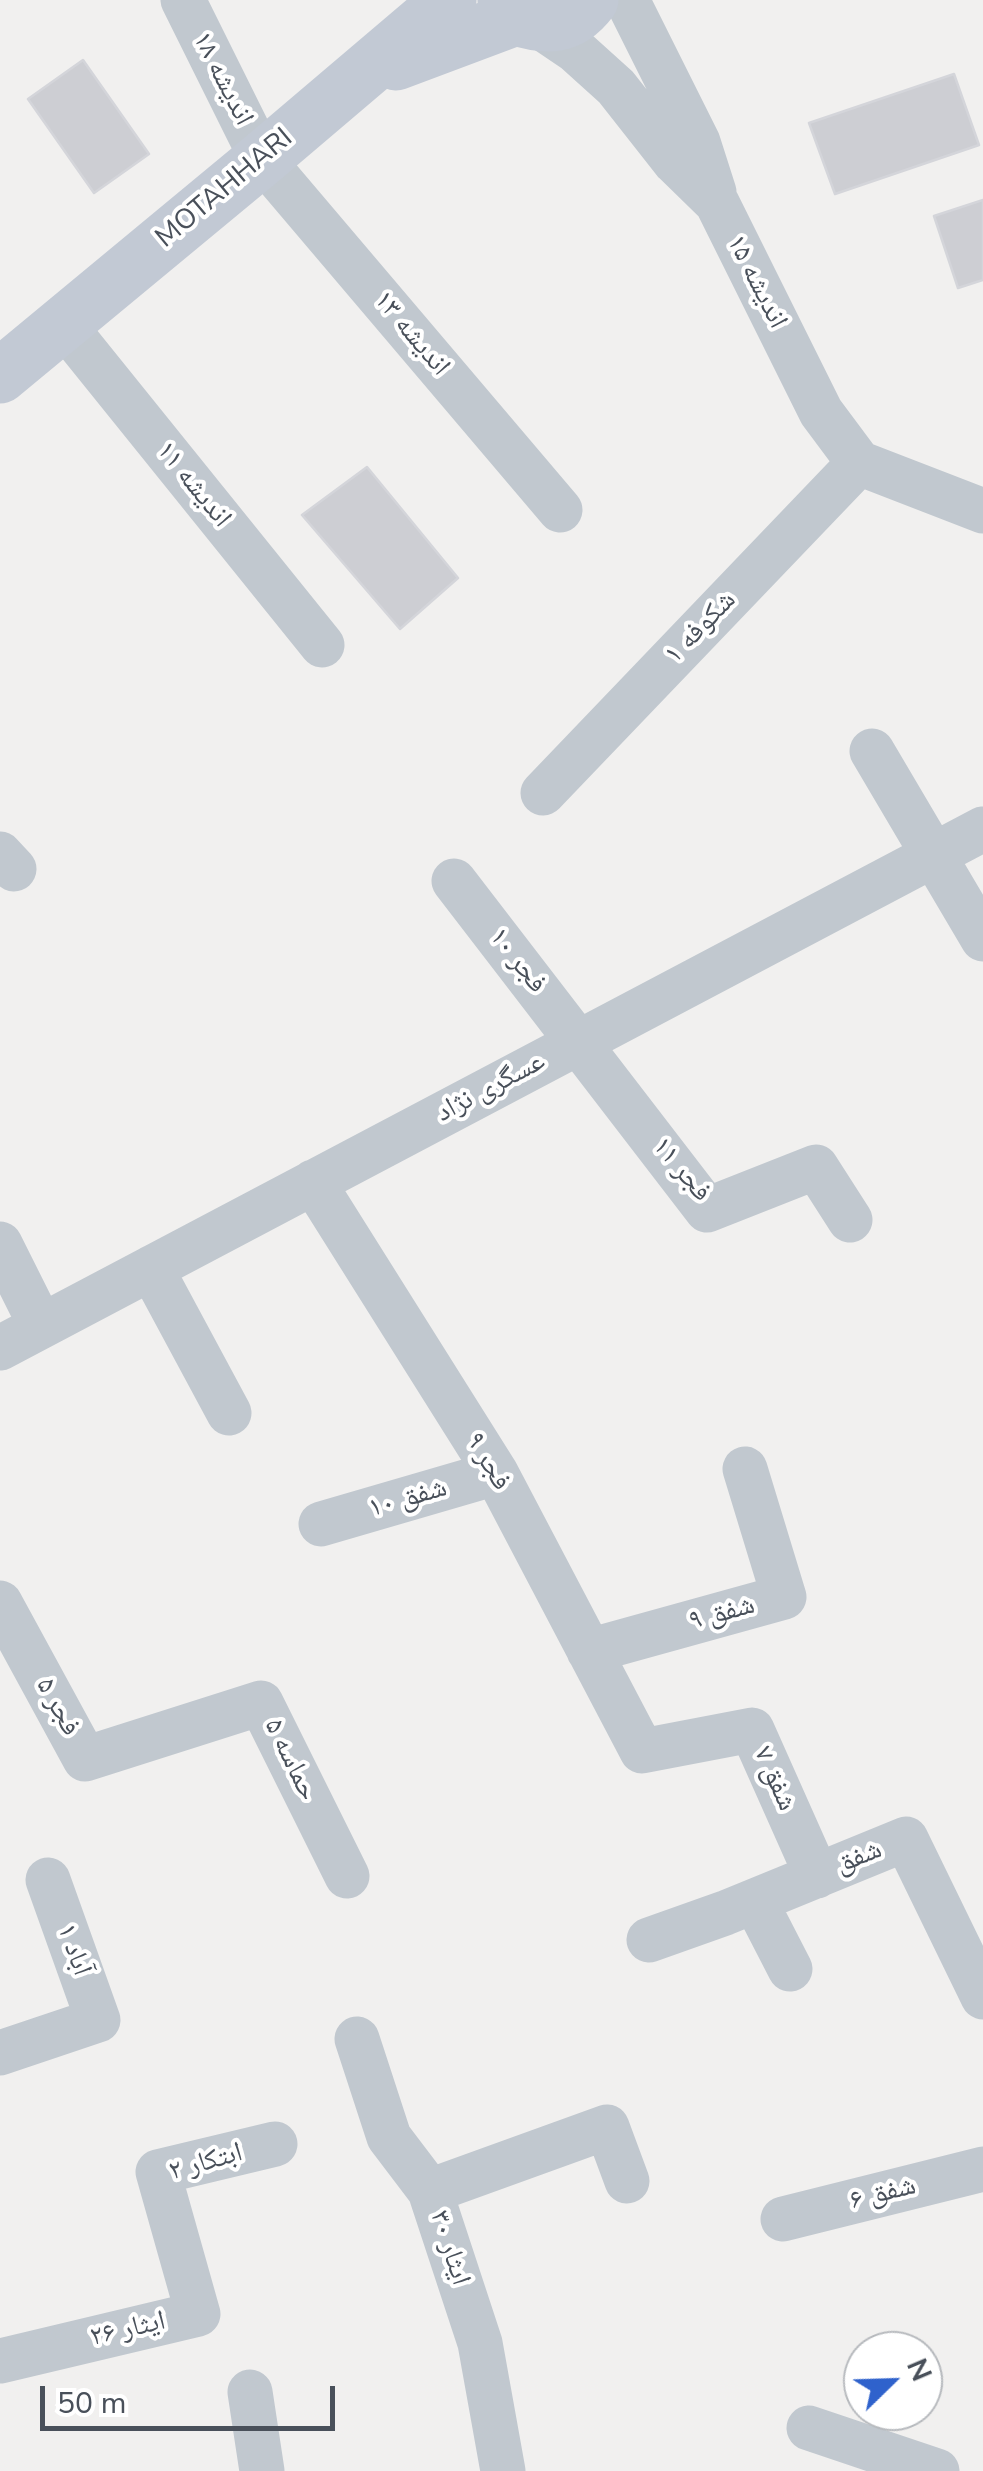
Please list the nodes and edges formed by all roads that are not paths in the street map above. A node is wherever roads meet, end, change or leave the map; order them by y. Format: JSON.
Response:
{"nodes":[{"id":1,"x":183,"y":0,"type":"edge"},
{"id":2,"x":449,"y":0,"type":"edge"},
{"id":3,"x":560,"y":9,"type":"edge"},
{"id":4,"x":356,"y":78,"type":"junction"},
{"id":5,"x":262,"y":159,"type":"junction"},
{"id":6,"x":717,"y":203,"type":"junction"},
{"id":7,"x":64,"y":325,"type":"junction"},
{"id":8,"x":2,"y":370,"type":"edge"},
{"id":9,"x":858,"y":462,"type":"junction"},
{"id":10,"x":560,"y":510,"type":"dead end"},
{"id":11,"x":983,"y":511,"type":"edge"},
{"id":12,"x":322,"y":645,"type":"dead end"},
{"id":13,"x":872,"y":751,"type":"dead end"},
{"id":14,"x":544,"y":793,"type":"dead end"},
{"id":15,"x":983,"y":829,"type":"edge"},
{"id":16,"x":933,"y":855,"type":"junction"},
{"id":17,"x":454,"y":881,"type":"dead end"},
{"id":18,"x":983,"y":939,"type":"edge"},
{"id":19,"x":580,"y":1042,"type":"junction"},
{"id":20,"x":314,"y":1182,"type":"junction"},
{"id":21,"x":850,"y":1220,"type":"dead end"},
{"id":22,"x":0,"y":1244,"type":"edge"},
{"id":23,"x":151,"y":1268,"type":"junction"},
{"id":24,"x":41,"y":1326,"type":"junction"},
{"id":25,"x":0,"y":1348,"type":"edge"},
{"id":26,"x":229,"y":1413,"type":"dead end"},
{"id":27,"x":746,"y":1469,"type":"dead end"},
{"id":28,"x":496,"y":1474,"type":"junction"},
{"id":29,"x":321,"y":1524,"type":"dead end"},
{"id":30,"x":0,"y":1603,"type":"edge"},
{"id":31,"x":589,"y":1651,"type":"junction"},
{"id":32,"x":642,"y":1752,"type":"joint"},
{"id":33,"x":85,"y":1759,"type":"joint"},
{"id":34,"x":348,"y":1876,"type":"dead end"},
{"id":35,"x":817,"y":1876,"type":"junction"},
{"id":36,"x":48,"y":1880,"type":"dead end"},
{"id":37,"x":755,"y":1901,"type":"junction"},
{"id":38,"x":970,"y":1934,"type":"edge"},
{"id":39,"x":648,"y":1940,"type":"dead end"},
{"id":40,"x":790,"y":1969,"type":"dead end"},
{"id":41,"x":983,"y":1997,"type":"edge"},
{"id":42,"x":358,"y":2039,"type":"dead end"},
{"id":43,"x":0,"y":2053,"type":"edge"},
{"id":44,"x":275,"y":2144,"type":"dead end"},
{"id":45,"x":983,"y":2170,"type":"edge"},
{"id":46,"x":626,"y":2181,"type":"dead end"},
{"id":47,"x":430,"y":2191,"type":"junction"},
{"id":48,"x":784,"y":2219,"type":"dead end"},
{"id":49,"x":198,"y":2314,"type":"joint"},
{"id":50,"x":0,"y":2361,"type":"edge"},
{"id":51,"x":250,"y":2392,"type":"dead end"},
{"id":52,"x":809,"y":2428,"type":"dead end"},
{"id":53,"x":262,"y":2471,"type":"edge"},
{"id":54,"x":502,"y":2471,"type":"edge"},
{"id":55,"x":937,"y":2471,"type":"edge"}],
"edges":[{"from":1,"to":5,"type":"street","name":"اندیشه ۱۸"},
{"from":2,"to":4,"type":"main road","name":"MOTAHHARI"},
{"from":3,"to":4,"type":"main road"},
{"from":3,"to":6,"type":"street","name":"اندیشه ۱۵"},
{"from":3,"to":6,"type":"street"},
{"from":4,"to":5,"type":"main road","name":"MOTAHHARI"},
{"from":5,"to":7,"type":"main road","name":"MOTAHHARI"},
{"from":5,"to":10,"type":"street","name":"اندیشه ١٣"},
{"from":6,"to":9,"type":"street","name":"اندیشه ۱۵"},
{"from":7,"to":8,"type":"main road","name":"MOTAHHARI"},
{"from":7,"to":12,"type":"street","name":"اندیشه ۱۱"},
{"from":9,"to":11,"type":"street"},
{"from":9,"to":14,"type":"street","name":"شکوفه ۱"},
{"from":13,"to":16,"type":"street"},
{"from":15,"to":16,"type":"street","name":"عسگری نژاد"},
{"from":16,"to":18,"type":"street"},
{"from":16,"to":19,"type":"street","name":"عسگری نژاد"},
{"from":17,"to":19,"type":"street","name":"فجر ۱۰"},
{"from":19,"to":20,"type":"street","name":"عسگری نژاد"},
{"from":19,"to":21,"type":"street","name":"فجر ۱۱"},
{"from":20,"to":23,"type":"street","name":"عسگری نژاد"},
{"from":20,"to":28,"type":"street","name":"فجر ۹"},
{"from":22,"to":24,"type":"street"},
{"from":23,"to":24,"type":"street","name":"عسگری نژاد"},
{"from":23,"to":26,"type":"street"},
{"from":24,"to":25,"type":"street","name":"عسگری نژاد"},
{"from":27,"to":31,"type":"street","name":"شفق ۹"},
{"from":28,"to":29,"type":"street","name":"شفق ۱۰"},
{"from":28,"to":31,"type":"street","name":"فجر ۹"},
{"from":30,"to":33,"type":"street","name":"فجر ۵"},
{"from":31,"to":32,"type":"street","name":"فجر ۹"},
{"from":32,"to":35,"type":"street","name":"شفق ۷"},
{"from":33,"to":34,"type":"street","name":"حماسه ۵"},
{"from":35,"to":37,"type":"street","name":"شفق"},
{"from":35,"to":38,"type":"street","name":"شفق"},
{"from":36,"to":43,"type":"street","name":"آباد ۱"},
{"from":37,"to":39,"type":"street","name":"شفق"},
{"from":37,"to":40,"type":"street"},
{"from":38,"to":41,"type":"street","name":"شفق"},
{"from":42,"to":47,"type":"street","name":"ایثار ۳۰"},
{"from":44,"to":49,"type":"street","name":"ابتکار ۲"},
{"from":45,"to":48,"type":"street","name":"شفق ۶"},
{"from":46,"to":47,"type":"street"},
{"from":47,"to":54,"type":"street","name":"ایثار ۳۰"},
{"from":49,"to":50,"type":"street","name":"ایثار ۲۶"},
{"from":51,"to":53,"type":"street"},
{"from":52,"to":55,"type":"street"}]}
